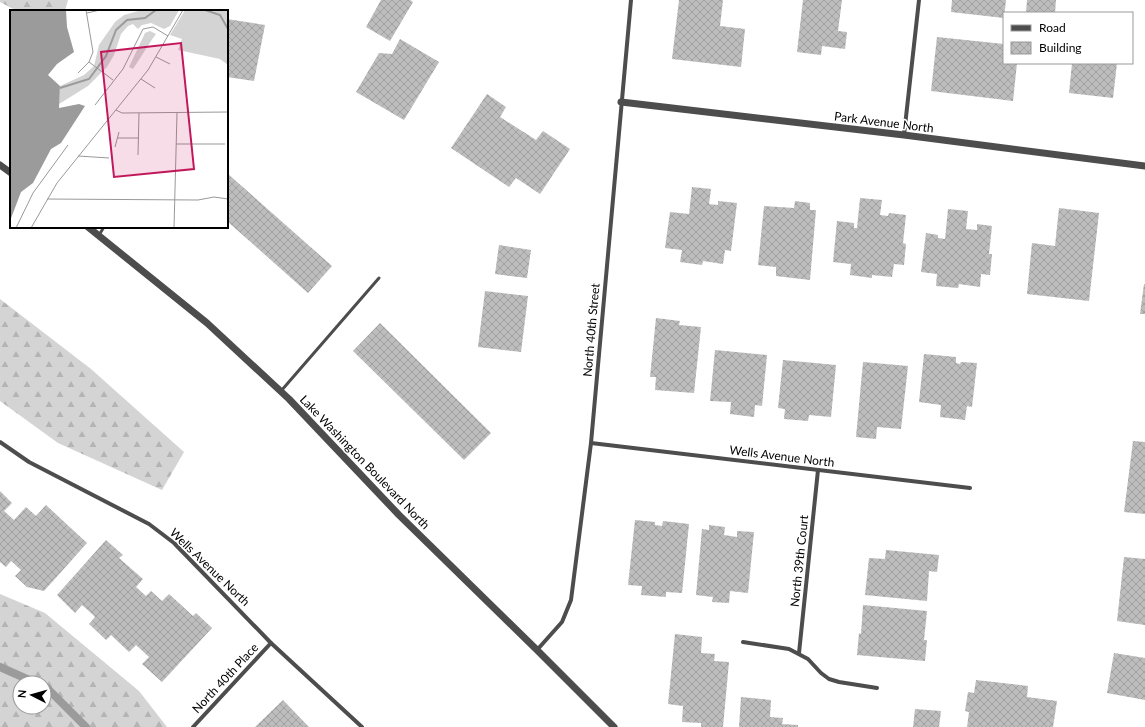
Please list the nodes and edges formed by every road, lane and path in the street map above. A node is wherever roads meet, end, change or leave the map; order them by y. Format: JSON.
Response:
{"nodes":[{"id":1,"x":631,"y":0,"type":"edge"},
{"id":2,"x":919,"y":0,"type":"edge"},
{"id":3,"x":621,"y":102,"type":"junction"},
{"id":4,"x":904,"y":135,"type":"junction"},
{"id":5,"x":0,"y":165,"type":"edge"},
{"id":6,"x":1145,"y":166,"type":"edge"},
{"id":7,"x":10,"y":172,"type":"edge"},
{"id":8,"x":89,"y":228,"type":"edge"},
{"id":9,"x":103,"y":228,"type":"edge"},
{"id":10,"x":99,"y":235,"type":"junction"},
{"id":11,"x":379,"y":278,"type":"dead end"},
{"id":12,"x":281,"y":391,"type":"junction"},
{"id":13,"x":0,"y":442,"type":"edge"},
{"id":14,"x":591,"y":443,"type":"junction"},
{"id":15,"x":818,"y":470,"type":"junction"},
{"id":16,"x":970,"y":488,"type":"dead end"},
{"id":17,"x":743,"y":642,"type":"dead end"},
{"id":18,"x":271,"y":643,"type":"junction"},
{"id":19,"x":537,"y":650,"type":"junction"},
{"id":20,"x":799,"y":653,"type":"junction"},
{"id":21,"x":877,"y":688,"type":"dead end"},
{"id":22,"x":193,"y":727,"type":"edge"},
{"id":23,"x":362,"y":727,"type":"edge"},
{"id":24,"x":614,"y":727,"type":"edge"}],
"edges":[{"from":1,"to":3,"type":"street","name":"North 40th Street"},
{"from":2,"to":4,"type":"street"},
{"from":3,"to":4,"type":"street","name":"Park Avenue North"},
{"from":3,"to":14,"type":"street","name":"North 40th Street"},
{"from":4,"to":6,"type":"street","name":"Park Avenue North"},
{"from":5,"to":7,"type":"street"},
{"from":8,"to":10,"type":"street","name":"Lake Washington Boulevard North"},
{"from":9,"to":10,"type":"lane"},
{"from":10,"to":12,"type":"street","name":"Lake Washington Boulevard North"},
{"from":11,"to":12,"type":"lane"},
{"from":12,"to":19,"type":"street","name":"Lake Washington Boulevard North"},
{"from":13,"to":18,"type":"street","name":"Wells Avenue North"},
{"from":14,"to":15,"type":"street","name":"Wells Avenue North"},
{"from":14,"to":19,"type":"street","name":"North 40th Street"},
{"from":15,"to":16,"type":"street","name":"Wells Avenue North"},
{"from":15,"to":20,"type":"street","name":"North 39th Court"},
{"from":17,"to":20,"type":"street"},
{"from":18,"to":22,"type":"street","name":"North 40th Place"},
{"from":18,"to":23,"type":"street","name":"Wells Avenue North"},
{"from":19,"to":24,"type":"street","name":"Lake Washington Boulevard North"},
{"from":20,"to":21,"type":"street"}]}
